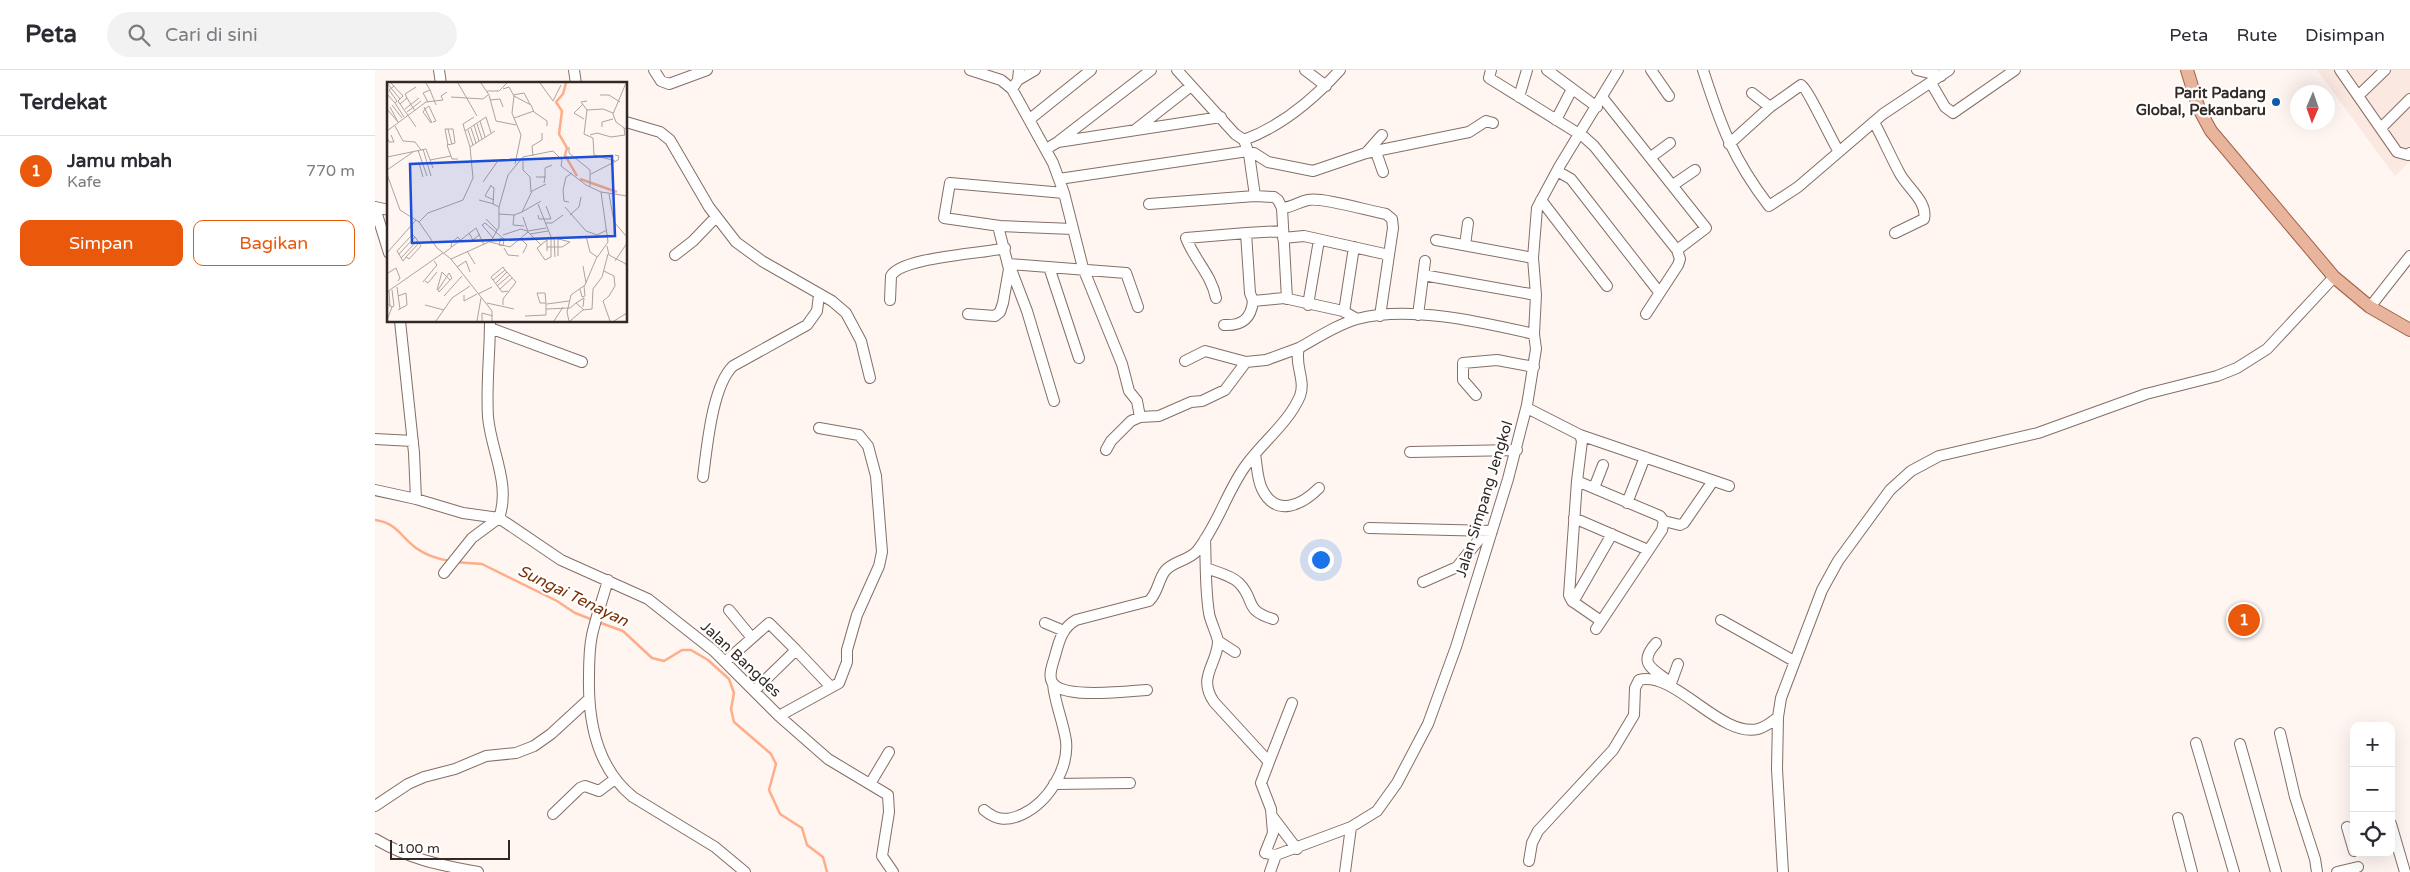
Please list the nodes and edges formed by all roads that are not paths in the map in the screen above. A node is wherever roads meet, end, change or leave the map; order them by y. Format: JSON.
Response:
{"nodes":[{"id":1,"x":654,"y":70,"type":"edge"},
{"id":2,"x":707,"y":70,"type":"edge"},
{"id":3,"x":970,"y":70,"type":"edge"},
{"id":4,"x":1035,"y":70,"type":"edge"},
{"id":5,"x":1091,"y":70,"type":"edge"},
{"id":6,"x":1151,"y":70,"type":"edge"},
{"id":7,"x":1305,"y":70,"type":"edge"},
{"id":8,"x":1341,"y":70,"type":"edge"},
{"id":9,"x":1491,"y":70,"type":"edge"},
{"id":10,"x":1527,"y":70,"type":"edge"},
{"id":11,"x":1547,"y":70,"type":"edge"},
{"id":12,"x":1618,"y":70,"type":"edge"},
{"id":13,"x":1651,"y":70,"type":"edge"},
{"id":14,"x":1703,"y":70,"type":"edge"},
{"id":15,"x":1917,"y":70,"type":"edge"},
{"id":16,"x":2015,"y":70,"type":"edge"},
{"id":17,"x":2187,"y":70,"type":"edge"},
{"id":18,"x":2340,"y":70,"type":"edge"},
{"id":19,"x":2385,"y":70,"type":"edge"},
{"id":20,"x":983,"y":72,"type":"edge"},
{"id":21,"x":1183,"y":72,"type":"edge"},
{"id":22,"x":1945,"y":73,"type":"edge"},
{"id":23,"x":1019,"y":75,"type":"edge"},
{"id":24,"x":1931,"y":82,"type":"junction"},
{"id":25,"x":1191,"y":86,"type":"junction"},
{"id":26,"x":1326,"y":86,"type":"junction"},
{"id":27,"x":1572,"y":88,"type":"junction"},
{"id":28,"x":1012,"y":89,"type":"junction"},
{"id":29,"x":1919,"y":90,"type":"junction"},
{"id":30,"x":1752,"y":93,"type":"dead end"},
{"id":31,"x":1669,"y":96,"type":"dead end"},
{"id":32,"x":2358,"y":96,"type":"junction"},
{"id":33,"x":1519,"y":97,"type":"junction"},
{"id":34,"x":1602,"y":97,"type":"junction"},
{"id":35,"x":2410,"y":99,"type":"edge"},
{"id":36,"x":1597,"y":107,"type":"junction"},
{"id":37,"x":1770,"y":107,"type":"junction"},
{"id":38,"x":1221,"y":118,"type":"junction"},
{"id":39,"x":1030,"y":119,"type":"junction"},
{"id":40,"x":1556,"y":120,"type":"junction"},
{"id":41,"x":627,"y":122,"type":"edge"},
{"id":42,"x":1874,"y":122,"type":"junction"},
{"id":43,"x":1493,"y":123,"type":"dead end"},
{"id":44,"x":2381,"y":128,"type":"junction"},
{"id":45,"x":1134,"y":131,"type":"junction"},
{"id":46,"x":1381,"y":135,"type":"dead end"},
{"id":47,"x":1580,"y":136,"type":"junction"},
{"id":48,"x":1244,"y":140,"type":"junction"},
{"id":49,"x":1058,"y":142,"type":"junction"},
{"id":50,"x":1670,"y":143,"type":"dead end"},
{"id":51,"x":1729,"y":144,"type":"junction"},
{"id":52,"x":1046,"y":150,"type":"junction"},
{"id":53,"x":1371,"y":152,"type":"junction"},
{"id":54,"x":1839,"y":152,"type":"junction"},
{"id":55,"x":1248,"y":153,"type":"junction"},
{"id":56,"x":2409,"y":155,"type":"edge"},
{"id":57,"x":1651,"y":157,"type":"junction"},
{"id":58,"x":1695,"y":170,"type":"dead end"},
{"id":59,"x":1557,"y":171,"type":"junction"},
{"id":60,"x":1383,"y":172,"type":"dead end"},
{"id":61,"x":1059,"y":179,"type":"junction"},
{"id":62,"x":1673,"y":185,"type":"junction"},
{"id":63,"x":1064,"y":193,"type":"junction"},
{"id":64,"x":1255,"y":196,"type":"junction"},
{"id":65,"x":1541,"y":200,"type":"junction"},
{"id":66,"x":1149,"y":204,"type":"dead end"},
{"id":67,"x":375,"y":207,"type":"edge"},
{"id":68,"x":1281,"y":208,"type":"junction"},
{"id":69,"x":716,"y":217,"type":"junction"},
{"id":70,"x":1468,"y":223,"type":"dead end"},
{"id":71,"x":1000,"y":226,"type":"junction"},
{"id":72,"x":1073,"y":229,"type":"junction"},
{"id":73,"x":1246,"y":233,"type":"junction"},
{"id":74,"x":1895,"y":233,"type":"dead end"},
{"id":75,"x":1283,"y":235,"type":"junction"},
{"id":76,"x":1319,"y":240,"type":"junction"},
{"id":77,"x":1436,"y":240,"type":"dead end"},
{"id":78,"x":1465,"y":245,"type":"junction"},
{"id":79,"x":387,"y":246,"type":"edge"},
{"id":80,"x":1354,"y":247,"type":"junction"},
{"id":81,"x":1005,"y":248,"type":"junction"},
{"id":82,"x":1677,"y":250,"type":"junction"},
{"id":83,"x":1389,"y":255,"type":"junction"},
{"id":84,"x":675,"y":256,"type":"dead end"},
{"id":85,"x":2410,"y":256,"type":"edge"},
{"id":86,"x":1533,"y":258,"type":"junction"},
{"id":87,"x":1425,"y":261,"type":"dead end"},
{"id":88,"x":1009,"y":264,"type":"junction"},
{"id":89,"x":1049,"y":266,"type":"junction"},
{"id":90,"x":1083,"y":268,"type":"junction"},
{"id":91,"x":1423,"y":276,"type":"junction"},
{"id":92,"x":2334,"y":277,"type":"junction"},
{"id":93,"x":1607,"y":286,"type":"dead end"},
{"id":94,"x":1659,"y":292,"type":"junction"},
{"id":95,"x":819,"y":295,"type":"junction"},
{"id":96,"x":1536,"y":295,"type":"junction"},
{"id":97,"x":1216,"y":298,"type":"dead end"},
{"id":98,"x":1287,"y":299,"type":"junction"},
{"id":99,"x":890,"y":300,"type":"dead end"},
{"id":100,"x":1253,"y":301,"type":"junction"},
{"id":101,"x":1308,"y":305,"type":"junction"},
{"id":102,"x":1138,"y":307,"type":"dead end"},
{"id":103,"x":2370,"y":307,"type":"junction"},
{"id":104,"x":1345,"y":312,"type":"junction"},
{"id":105,"x":968,"y":314,"type":"dead end"},
{"id":106,"x":1646,"y":314,"type":"dead end"},
{"id":107,"x":1418,"y":315,"type":"junction"},
{"id":108,"x":1380,"y":316,"type":"junction"},
{"id":109,"x":1357,"y":319,"type":"junction"},
{"id":110,"x":399,"y":322,"type":"edge"},
{"id":111,"x":490,"y":324,"type":"edge"},
{"id":112,"x":1224,"y":325,"type":"dead end"},
{"id":113,"x":2410,"y":330,"type":"edge"},
{"id":114,"x":1534,"y":334,"type":"junction"},
{"id":115,"x":1299,"y":348,"type":"junction"},
{"id":116,"x":1079,"y":358,"type":"dead end"},
{"id":117,"x":1185,"y":361,"type":"dead end"},
{"id":118,"x":582,"y":362,"type":"dead end"},
{"id":119,"x":1246,"y":362,"type":"junction"},
{"id":120,"x":1534,"y":367,"type":"junction"},
{"id":121,"x":870,"y":378,"type":"dead end"},
{"id":122,"x":1476,"y":395,"type":"dead end"},
{"id":123,"x":1054,"y":401,"type":"dead end"},
{"id":124,"x":1527,"y":408,"type":"junction"},
{"id":125,"x":1140,"y":417,"type":"junction"},
{"id":126,"x":819,"y":428,"type":"dead end"},
{"id":127,"x":1580,"y":436,"type":"junction"},
{"id":128,"x":375,"y":439,"type":"edge"},
{"id":129,"x":413,"y":441,"type":"junction"},
{"id":130,"x":1106,"y":450,"type":"dead end"},
{"id":131,"x":1517,"y":450,"type":"junction"},
{"id":132,"x":1411,"y":452,"type":"dead end"},
{"id":133,"x":1255,"y":454,"type":"junction"},
{"id":134,"x":1645,"y":457,"type":"junction"},
{"id":135,"x":1603,"y":464,"type":"dead end"},
{"id":136,"x":703,"y":477,"type":"dead end"},
{"id":137,"x":1713,"y":480,"type":"junction"},
{"id":138,"x":1577,"y":481,"type":"junction"},
{"id":139,"x":1729,"y":486,"type":"dead end"},
{"id":140,"x":1319,"y":488,"type":"dead end"},
{"id":141,"x":1594,"y":488,"type":"junction"},
{"id":142,"x":375,"y":490,"type":"edge"},
{"id":143,"x":416,"y":499,"type":"junction"},
{"id":144,"x":1627,"y":503,"type":"junction"},
{"id":145,"x":499,"y":518,"type":"junction"},
{"id":146,"x":1574,"y":518,"type":"junction"},
{"id":147,"x":1664,"y":521,"type":"junction"},
{"id":148,"x":1369,"y":528,"type":"dead end"},
{"id":149,"x":1489,"y":531,"type":"junction"},
{"id":150,"x":1612,"y":534,"type":"junction"},
{"id":151,"x":1205,"y":539,"type":"junction"},
{"id":152,"x":1648,"y":550,"type":"junction"},
{"id":153,"x":1206,"y":568,"type":"junction"},
{"id":154,"x":444,"y":573,"type":"dead end"},
{"id":155,"x":608,"y":580,"type":"junction"},
{"id":156,"x":1423,"y":582,"type":"dead end"},
{"id":157,"x":1573,"y":602,"type":"junction"},
{"id":158,"x":729,"y":610,"type":"dead end"},
{"id":159,"x":1273,"y":619,"type":"dead end"},
{"id":160,"x":1721,"y":620,"type":"dead end"},
{"id":161,"x":1045,"y":623,"type":"dead end"},
{"id":162,"x":1063,"y":631,"type":"junction"},
{"id":163,"x":753,"y":638,"type":"junction"},
{"id":164,"x":1218,"y":642,"type":"junction"},
{"id":165,"x":1656,"y":643,"type":"dead end"},
{"id":166,"x":796,"y":650,"type":"junction"},
{"id":167,"x":1235,"y":652,"type":"dead end"},
{"id":168,"x":1794,"y":660,"type":"junction"},
{"id":169,"x":725,"y":662,"type":"junction"},
{"id":170,"x":1678,"y":664,"type":"dead end"},
{"id":171,"x":1053,"y":684,"type":"junction"},
{"id":172,"x":1670,"y":685,"type":"junction"},
{"id":173,"x":831,"y":687,"type":"junction"},
{"id":174,"x":1147,"y":690,"type":"dead end"},
{"id":175,"x":755,"y":691,"type":"junction"},
{"id":176,"x":588,"y":700,"type":"junction"},
{"id":177,"x":1292,"y":703,"type":"dead end"},
{"id":178,"x":779,"y":716,"type":"junction"},
{"id":179,"x":1778,"y":717,"type":"junction"},
{"id":180,"x":2281,"y":733,"type":"dead end"},
{"id":181,"x":2196,"y":743,"type":"dead end"},
{"id":182,"x":2240,"y":744,"type":"dead end"},
{"id":183,"x":889,"y":752,"type":"dead end"},
{"id":184,"x":1269,"y":762,"type":"junction"},
{"id":185,"x":615,"y":779,"type":"junction"},
{"id":186,"x":1130,"y":783,"type":"dead end"},
{"id":187,"x":870,"y":784,"type":"junction"},
{"id":188,"x":1054,"y":784,"type":"junction"},
{"id":189,"x":375,"y":806,"type":"edge"},
{"id":190,"x":984,"y":810,"type":"dead end"},
{"id":191,"x":553,"y":814,"type":"dead end"},
{"id":192,"x":1272,"y":816,"type":"junction"},
{"id":193,"x":2177,"y":818,"type":"dead end"},
{"id":194,"x":1351,"y":827,"type":"junction"},
{"id":195,"x":2347,"y":827,"type":"dead end"},
{"id":196,"x":2350,"y":838,"type":"edge"},
{"id":197,"x":2395,"y":838,"type":"edge"},
{"id":198,"x":375,"y":839,"type":"edge"},
{"id":199,"x":1297,"y":849,"type":"junction"},
{"id":200,"x":1276,"y":856,"type":"junction"},
{"id":201,"x":2355,"y":857,"type":"edge"},
{"id":202,"x":1529,"y":861,"type":"dead end"},
{"id":203,"x":2359,"y":869,"type":"edge"},
{"id":204,"x":478,"y":872,"type":"edge"},
{"id":205,"x":745,"y":872,"type":"edge"},
{"id":206,"x":893,"y":872,"type":"edge"},
{"id":207,"x":1270,"y":872,"type":"edge"},
{"id":208,"x":1345,"y":872,"type":"edge"},
{"id":209,"x":1783,"y":872,"type":"edge"},
{"id":210,"x":2192,"y":872,"type":"edge"},
{"id":211,"x":2234,"y":872,"type":"edge"},
{"id":212,"x":2276,"y":872,"type":"edge"},
{"id":213,"x":2317,"y":872,"type":"edge"},
{"id":214,"x":2337,"y":872,"type":"edge"},
{"id":215,"x":2405,"y":872,"type":"edge"}],
"edges":[{"from":1,"to":2,"type":"street"},
{"from":3,"to":20,"type":"street"},
{"from":4,"to":23,"type":"street"},
{"from":5,"to":39,"type":"street"},
{"from":6,"to":49,"type":"street"},
{"from":7,"to":26,"type":"street"},
{"from":8,"to":26,"type":"street"},
{"from":9,"to":33,"type":"street"},
{"from":10,"to":33,"type":"street"},
{"from":11,"to":27,"type":"street"},
{"from":12,"to":34,"type":"street","name":"Jalan Simpang Jengkol"},
{"from":13,"to":31,"type":"street"},
{"from":14,"to":51,"type":"street"},
{"from":15,"to":22,"type":"street"},
{"from":15,"to":29,"type":"street"},
{"from":16,"to":24,"type":"street"},
{"from":17,"to":92,"type":"main road"},
{"from":18,"to":32,"type":"street"},
{"from":19,"to":32,"type":"street"},
{"from":20,"to":28,"type":"street"},
{"from":21,"to":25,"type":"street"},
{"from":22,"to":24,"type":"street"},
{"from":23,"to":28,"type":"street"},
{"from":24,"to":29,"type":"street"},
{"from":25,"to":38,"type":"street"},
{"from":25,"to":45,"type":"street"},
{"from":26,"to":48,"type":"street"},
{"from":27,"to":36,"type":"street"},
{"from":27,"to":40,"type":"street"},
{"from":28,"to":39,"type":"street"},
{"from":29,"to":42,"type":"street"},
{"from":30,"to":37,"type":"street"},
{"from":32,"to":44,"type":"street"},
{"from":33,"to":40,"type":"street"},
{"from":34,"to":36,"type":"street","name":"Jalan Simpang Jengkol"},
{"from":34,"to":57,"type":"street"},
{"from":35,"to":44,"type":"street"},
{"from":36,"to":47,"type":"street","name":"Jalan Simpang Jengkol"},
{"from":37,"to":51,"type":"street"},
{"from":37,"to":54,"type":"street"},
{"from":38,"to":45,"type":"street"},
{"from":38,"to":48,"type":"street"},
{"from":39,"to":52,"type":"street"},
{"from":40,"to":47,"type":"street"},
{"from":41,"to":69,"type":"street"},
{"from":42,"to":54,"type":"street"},
{"from":42,"to":74,"type":"street"},
{"from":43,"to":53,"type":"street"},
{"from":44,"to":56,"type":"street"},
{"from":45,"to":49,"type":"street"},
{"from":46,"to":53,"type":"street"},
{"from":47,"to":59,"type":"street","name":"Jalan Simpang Jengkol"},
{"from":47,"to":82,"type":"street"},
{"from":48,"to":55,"type":"street"},
{"from":49,"to":52,"type":"street"},
{"from":50,"to":57,"type":"street"},
{"from":51,"to":54,"type":"street"},
{"from":52,"to":61,"type":"street"},
{"from":53,"to":55,"type":"street"},
{"from":53,"to":60,"type":"street"},
{"from":55,"to":61,"type":"street"},
{"from":55,"to":64,"type":"street"},
{"from":57,"to":62,"type":"street"},
{"from":58,"to":62,"type":"street"},
{"from":59,"to":65,"type":"street","name":"Jalan Simpang Jengkol"},
{"from":59,"to":94,"type":"street"},
{"from":61,"to":63,"type":"street"},
{"from":62,"to":82,"type":"street"},
{"from":63,"to":71,"type":"street"},
{"from":63,"to":72,"type":"street"},
{"from":64,"to":66,"type":"street"},
{"from":64,"to":68,"type":"street"},
{"from":65,"to":86,"type":"street","name":"Jalan Simpang Jengkol"},
{"from":65,"to":93,"type":"street"},
{"from":67,"to":79,"type":"street"},
{"from":68,"to":75,"type":"street"},
{"from":68,"to":83,"type":"street"},
{"from":69,"to":84,"type":"street"},
{"from":69,"to":95,"type":"street"},
{"from":70,"to":78,"type":"street"},
{"from":71,"to":72,"type":"street"},
{"from":71,"to":81,"type":"street"},
{"from":72,"to":90,"type":"street"},
{"from":73,"to":75,"type":"street"},
{"from":73,"to":97,"type":"street"},
{"from":73,"to":100,"type":"street"},
{"from":75,"to":76,"type":"street"},
{"from":75,"to":98,"type":"street"},
{"from":76,"to":80,"type":"street"},
{"from":76,"to":101,"type":"street"},
{"from":77,"to":78,"type":"street"},
{"from":78,"to":86,"type":"street"},
{"from":80,"to":83,"type":"street"},
{"from":80,"to":104,"type":"street"},
{"from":81,"to":88,"type":"street"},
{"from":81,"to":99,"type":"street"},
{"from":82,"to":94,"type":"street"},
{"from":83,"to":108,"type":"street"},
{"from":85,"to":103,"type":"street"},
{"from":86,"to":96,"type":"street","name":"Jalan Simpang Jengkol"},
{"from":87,"to":91,"type":"street"},
{"from":88,"to":89,"type":"street"},
{"from":88,"to":105,"type":"street"},
{"from":88,"to":123,"type":"street"},
{"from":89,"to":90,"type":"street"},
{"from":89,"to":116,"type":"street"},
{"from":90,"to":102,"type":"street"},
{"from":90,"to":125,"type":"street"},
{"from":91,"to":96,"type":"street"},
{"from":91,"to":107,"type":"street"},
{"from":92,"to":103,"type":"main road"},
{"from":92,"to":168,"type":"street"},
{"from":94,"to":106,"type":"street"},
{"from":95,"to":121,"type":"street"},
{"from":95,"to":136,"type":"street"},
{"from":96,"to":114,"type":"street","name":"Jalan Simpang Jengkol"},
{"from":98,"to":100,"type":"street"},
{"from":98,"to":101,"type":"street"},
{"from":100,"to":112,"type":"street"},
{"from":101,"to":104,"type":"street"},
{"from":103,"to":113,"type":"main road"},
{"from":104,"to":109,"type":"street"},
{"from":107,"to":108,"type":"street"},
{"from":107,"to":114,"type":"street"},
{"from":108,"to":109,"type":"street"},
{"from":109,"to":115,"type":"street"},
{"from":110,"to":129,"type":"street"},
{"from":111,"to":118,"type":"street"},
{"from":111,"to":145,"type":"street"},
{"from":114,"to":120,"type":"street","name":"Jalan Simpang Jengkol"},
{"from":115,"to":119,"type":"street"},
{"from":115,"to":133,"type":"street"},
{"from":117,"to":119,"type":"street"},
{"from":119,"to":125,"type":"street"},
{"from":120,"to":122,"type":"street"},
{"from":120,"to":124,"type":"street","name":"Jalan Simpang Jengkol"},
{"from":124,"to":127,"type":"street"},
{"from":124,"to":131,"type":"street","name":"Jalan Simpang Jengkol"},
{"from":125,"to":130,"type":"street"},
{"from":126,"to":173,"type":"street","name":"Jalan Bangdes"},
{"from":127,"to":134,"type":"street"},
{"from":127,"to":138,"type":"street"},
{"from":128,"to":129,"type":"street"},
{"from":129,"to":143,"type":"street"},
{"from":131,"to":132,"type":"street"},
{"from":131,"to":149,"type":"street","name":"Jalan Simpang Jengkol"},
{"from":133,"to":140,"type":"street"},
{"from":133,"to":151,"type":"street"},
{"from":134,"to":137,"type":"street"},
{"from":134,"to":144,"type":"street"},
{"from":135,"to":141,"type":"street"},
{"from":137,"to":139,"type":"street"},
{"from":137,"to":147,"type":"street"},
{"from":138,"to":141,"type":"street"},
{"from":138,"to":146,"type":"street"},
{"from":141,"to":144,"type":"street"},
{"from":142,"to":143,"type":"street","name":"Jalan Bangdes"},
{"from":143,"to":145,"type":"street","name":"Jalan Bangdes"},
{"from":144,"to":147,"type":"street"},
{"from":145,"to":154,"type":"street"},
{"from":145,"to":155,"type":"street","name":"Jalan Bangdes"},
{"from":146,"to":150,"type":"street"},
{"from":146,"to":157,"type":"street"},
{"from":147,"to":152,"type":"street"},
{"from":148,"to":149,"type":"street"},
{"from":149,"to":156,"type":"street"},
{"from":149,"to":194,"type":"street","name":"Jalan Simpang Jengkol"},
{"from":150,"to":152,"type":"street"},
{"from":150,"to":157,"type":"street"},
{"from":151,"to":153,"type":"street"},
{"from":151,"to":162,"type":"street"},
{"from":152,"to":157,"type":"street"},
{"from":153,"to":159,"type":"street"},
{"from":153,"to":164,"type":"street"},
{"from":155,"to":169,"type":"street","name":"Jalan Bangdes"},
{"from":155,"to":176,"type":"street"},
{"from":158,"to":163,"type":"street"},
{"from":160,"to":168,"type":"street"},
{"from":161,"to":162,"type":"street"},
{"from":162,"to":171,"type":"street"},
{"from":163,"to":166,"type":"street"},
{"from":163,"to":169,"type":"street"},
{"from":164,"to":167,"type":"street"},
{"from":164,"to":184,"type":"street"},
{"from":165,"to":172,"type":"street"},
{"from":166,"to":173,"type":"street"},
{"from":166,"to":175,"type":"street"},
{"from":168,"to":179,"type":"street"},
{"from":169,"to":175,"type":"street","name":"Jalan Bangdes"},
{"from":170,"to":172,"type":"street"},
{"from":171,"to":174,"type":"street"},
{"from":171,"to":188,"type":"street"},
{"from":172,"to":179,"type":"street"},
{"from":172,"to":202,"type":"street"},
{"from":173,"to":178,"type":"street","name":"Jalan Bangdes"},
{"from":175,"to":178,"type":"street","name":"Jalan Bangdes"},
{"from":176,"to":185,"type":"street"},
{"from":176,"to":189,"type":"street"},
{"from":177,"to":184,"type":"street"},
{"from":178,"to":187,"type":"street"},
{"from":179,"to":209,"type":"street"},
{"from":180,"to":213,"type":"street"},
{"from":181,"to":211,"type":"street"},
{"from":182,"to":212,"type":"street"},
{"from":183,"to":187,"type":"street"},
{"from":184,"to":192,"type":"street"},
{"from":185,"to":191,"type":"street"},
{"from":185,"to":205,"type":"street"},
{"from":186,"to":188,"type":"street"},
{"from":187,"to":206,"type":"street"},
{"from":188,"to":190,"type":"street"},
{"from":192,"to":199,"type":"street"},
{"from":192,"to":200,"type":"street"},
{"from":193,"to":210,"type":"street"},
{"from":194,"to":199,"type":"street","name":"Jalan Simpang Jengkol"},
{"from":194,"to":208,"type":"street"},
{"from":195,"to":196,"type":"street"},
{"from":197,"to":215,"type":"street"},
{"from":198,"to":204,"type":"street"},
{"from":199,"to":200,"type":"street","name":"Jalan Simpang Jengkol"},
{"from":200,"to":207,"type":"street"},
{"from":201,"to":203,"type":"street"},
{"from":203,"to":214,"type":"street"}]}
